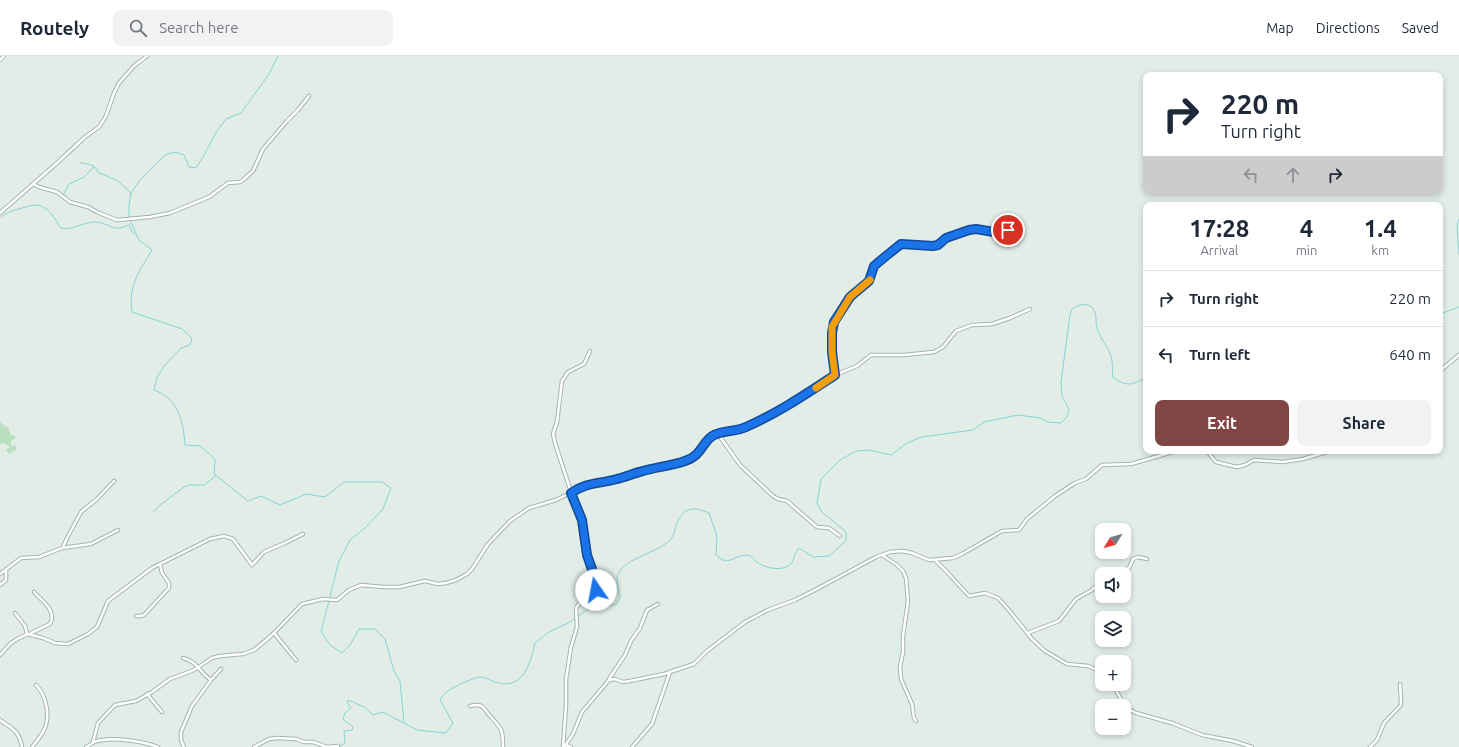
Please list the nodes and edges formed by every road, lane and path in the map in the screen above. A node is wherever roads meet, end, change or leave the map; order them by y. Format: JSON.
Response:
{"nodes":[{"id":1,"x":4,"y":56,"type":"edge"},
{"id":2,"x":147,"y":56,"type":"edge"},
{"id":3,"x":0,"y":60,"type":"edge"},
{"id":4,"x":309,"y":96,"type":"dead end"},
{"id":5,"x":33,"y":184,"type":"junction"},
{"id":6,"x":0,"y":213,"type":"edge"},
{"id":7,"x":1008,"y":230,"type":"dead end"},
{"id":8,"x":1030,"y":309,"type":"dead end"},
{"id":9,"x":590,"y":351,"type":"dead end"},
{"id":10,"x":1459,"y":355,"type":"edge"},
{"id":11,"x":1443,"y":368,"type":"edge"},
{"id":12,"x":835,"y":375,"type":"junction"},
{"id":13,"x":718,"y":434,"type":"junction"},
{"id":14,"x":1166,"y":454,"type":"edge"},
{"id":15,"x":1209,"y":454,"type":"edge"},
{"id":16,"x":1321,"y":454,"type":"edge"},
{"id":17,"x":114,"y":481,"type":"dead end"},
{"id":18,"x":571,"y":493,"type":"junction"},
{"id":19,"x":118,"y":530,"type":"dead end"},
{"id":20,"x":303,"y":534,"type":"dead end"},
{"id":21,"x":840,"y":536,"type":"dead end"},
{"id":22,"x":63,"y":548,"type":"junction"},
{"id":23,"x":882,"y":555,"type":"junction"},
{"id":24,"x":1147,"y":559,"type":"dead end"},
{"id":25,"x":934,"y":560,"type":"junction"},
{"id":26,"x":160,"y":564,"type":"junction"},
{"id":27,"x":1129,"y":567,"type":"edge"},
{"id":28,"x":6,"y":570,"type":"junction"},
{"id":29,"x":0,"y":574,"type":"edge"},
{"id":30,"x":0,"y":585,"type":"edge"},
{"id":31,"x":1095,"y":588,"type":"edge"},
{"id":32,"x":34,"y":592,"type":"dead end"},
{"id":33,"x":658,"y":604,"type":"dead end"},
{"id":34,"x":15,"y":614,"type":"dead end"},
{"id":35,"x":136,"y":616,"type":"dead end"},
{"id":36,"x":274,"y":633,"type":"junction"},
{"id":37,"x":1028,"y":633,"type":"junction"},
{"id":38,"x":28,"y":634,"type":"junction"},
{"id":39,"x":0,"y":654,"type":"edge"},
{"id":40,"x":183,"y":658,"type":"dead end"},
{"id":41,"x":296,"y":660,"type":"dead end"},
{"id":42,"x":199,"y":667,"type":"junction"},
{"id":43,"x":221,"y":669,"type":"dead end"},
{"id":44,"x":1095,"y":669,"type":"edge"},
{"id":45,"x":670,"y":672,"type":"junction"},
{"id":46,"x":211,"y":680,"type":"junction"},
{"id":47,"x":609,"y":680,"type":"junction"},
{"id":48,"x":1400,"y":684,"type":"dead end"},
{"id":49,"x":36,"y":685,"type":"dead end"},
{"id":50,"x":1117,"y":691,"type":"edge"},
{"id":51,"x":147,"y":694,"type":"junction"},
{"id":52,"x":470,"y":706,"type":"dead end"},
{"id":53,"x":162,"y":712,"type":"dead end"},
{"id":54,"x":0,"y":720,"type":"edge"},
{"id":55,"x":916,"y":721,"type":"dead end"},
{"id":56,"x":93,"y":742,"type":"junction"},
{"id":57,"x":338,"y":746,"type":"dead end"},
{"id":58,"x":564,"y":746,"type":"edge"},
{"id":59,"x":22,"y":747,"type":"edge"},
{"id":60,"x":32,"y":747,"type":"edge"},
{"id":61,"x":86,"y":747,"type":"edge"},
{"id":62,"x":158,"y":747,"type":"edge"},
{"id":63,"x":184,"y":747,"type":"edge"},
{"id":64,"x":254,"y":747,"type":"edge"},
{"id":65,"x":503,"y":747,"type":"edge"},
{"id":66,"x":571,"y":747,"type":"edge"},
{"id":67,"x":632,"y":747,"type":"edge"},
{"id":68,"x":1252,"y":747,"type":"edge"},
{"id":69,"x":1370,"y":747,"type":"edge"}],
"edges":[{"from":1,"to":3,"type":"street"},
{"from":2,"to":5,"type":"street"},
{"from":4,"to":5,"type":"street"},
{"from":5,"to":6,"type":"street"},
{"from":7,"to":12,"type":"street"},
{"from":8,"to":12,"type":"street"},
{"from":9,"to":18,"type":"street"},
{"from":10,"to":11,"type":"street"},
{"from":12,"to":13,"type":"street"},
{"from":13,"to":18,"type":"street"},
{"from":13,"to":21,"type":"street"},
{"from":14,"to":25,"type":"street"},
{"from":15,"to":16,"type":"street"},
{"from":17,"to":22,"type":"street"},
{"from":18,"to":36,"type":"street"},
{"from":18,"to":58,"type":"street"},
{"from":19,"to":22,"type":"street"},
{"from":20,"to":26,"type":"street"},
{"from":22,"to":28,"type":"street"},
{"from":23,"to":25,"type":"street"},
{"from":23,"to":45,"type":"street"},
{"from":23,"to":55,"type":"street"},
{"from":24,"to":27,"type":"street"},
{"from":25,"to":37,"type":"street"},
{"from":26,"to":35,"type":"street"},
{"from":26,"to":38,"type":"street"},
{"from":28,"to":29,"type":"street"},
{"from":28,"to":30,"type":"street"},
{"from":31,"to":37,"type":"street"},
{"from":32,"to":38,"type":"street"},
{"from":33,"to":47,"type":"street"},
{"from":34,"to":38,"type":"street"},
{"from":36,"to":41,"type":"street"},
{"from":36,"to":42,"type":"street"},
{"from":37,"to":44,"type":"street"},
{"from":38,"to":39,"type":"street"},
{"from":40,"to":42,"type":"street"},
{"from":42,"to":46,"type":"street"},
{"from":42,"to":51,"type":"street"},
{"from":43,"to":46,"type":"street"},
{"from":45,"to":47,"type":"street"},
{"from":45,"to":67,"type":"street"},
{"from":46,"to":63,"type":"street"},
{"from":47,"to":58,"type":"street"},
{"from":48,"to":69,"type":"street"},
{"from":49,"to":60,"type":"street"},
{"from":50,"to":68,"type":"street"},
{"from":51,"to":53,"type":"street"},
{"from":51,"to":56,"type":"street"},
{"from":52,"to":65,"type":"street"},
{"from":54,"to":59,"type":"street"},
{"from":56,"to":61,"type":"street"},
{"from":56,"to":62,"type":"street"},
{"from":57,"to":64,"type":"street"},
{"from":58,"to":66,"type":"street"}]}
